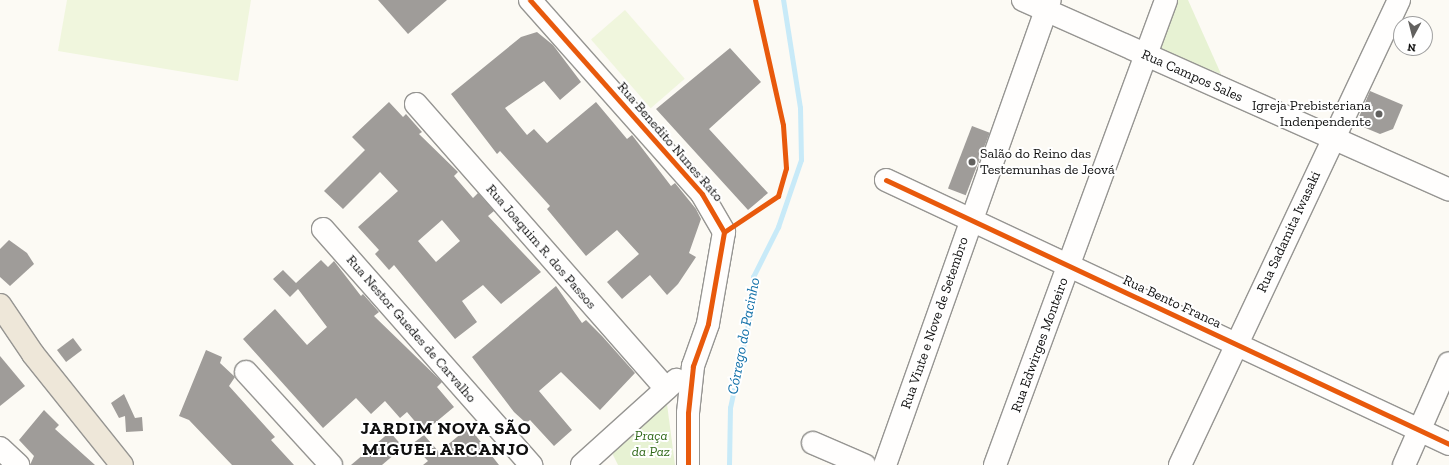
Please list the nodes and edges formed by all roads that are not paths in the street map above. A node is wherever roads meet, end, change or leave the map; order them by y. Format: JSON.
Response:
{"nodes":[{"id":1,"x":530,"y":0,"type":"edge"},
{"id":2,"x":1023,"y":0,"type":"edge"},
{"id":3,"x":1166,"y":0,"type":"edge"},
{"id":4,"x":1399,"y":0,"type":"edge"},
{"id":5,"x":1048,"y":5,"type":"edge"},
{"id":6,"x":1145,"y":55,"type":"junction"},
{"id":7,"x":416,"y":104,"type":"dead end"},
{"id":8,"x":1333,"y":140,"type":"junction"},
{"id":9,"x":886,"y":180,"type":"dead end"},
{"id":10,"x":1449,"y":190,"type":"edge"},
{"id":11,"x":971,"y":220,"type":"junction"},
{"id":12,"x":323,"y":229,"type":"dead end"},
{"id":13,"x":1069,"y":267,"type":"junction"},
{"id":14,"x":0,"y":305,"type":"edge"},
{"id":15,"x":1236,"y":346,"type":"junction"},
{"id":16,"x":1449,"y":363,"type":"edge"},
{"id":17,"x":693,"y":366,"type":"junction"},
{"id":18,"x":246,"y":372,"type":"dead end"},
{"id":19,"x":666,"y":389,"type":"junction"},
{"id":20,"x":1419,"y":430,"type":"junction"},
{"id":21,"x":813,"y":442,"type":"dead end"},
{"id":22,"x":1449,"y":444,"type":"edge"},
{"id":23,"x":0,"y":448,"type":"edge"},
{"id":24,"x":591,"y":462,"type":"edge"},
{"id":25,"x":18,"y":465,"type":"edge"},
{"id":26,"x":122,"y":465,"type":"edge"},
{"id":27,"x":331,"y":465,"type":"edge"},
{"id":28,"x":531,"y":465,"type":"edge"},
{"id":29,"x":688,"y":465,"type":"edge"},
{"id":30,"x":864,"y":465,"type":"edge"},
{"id":31,"x":885,"y":465,"type":"edge"},
{"id":32,"x":995,"y":465,"type":"edge"},
{"id":33,"x":1180,"y":465,"type":"edge"},
{"id":34,"x":1404,"y":465,"type":"edge"}],
"edges":[{"from":1,"to":17,"type":"street","name":"Rua Benedito Nunes Rato"},
{"from":2,"to":5,"type":"street","name":"Rua Campos Sales"},
{"from":3,"to":6,"type":"street","name":"Rua Edwirges Monteiro"},
{"from":4,"to":8,"type":"street","name":"Rua Sadamita Iwasaki"},
{"from":5,"to":6,"type":"street","name":"Rua Campos Sales"},
{"from":5,"to":11,"type":"street","name":"Rua Vinte e Nove de Setembro"},
{"from":6,"to":8,"type":"street","name":"Rua Campos Sales"},
{"from":6,"to":13,"type":"street","name":"Rua Edwirges Monteiro"},
{"from":7,"to":19,"type":"street","name":"Rua Joaquim R. dos Passos"},
{"from":8,"to":10,"type":"street","name":"Rua Campos Sales"},
{"from":8,"to":15,"type":"street","name":"Rua Sadamita Iwasaki"},
{"from":9,"to":11,"type":"street","name":"Rua Bento Franca"},
{"from":11,"to":13,"type":"street","name":"Rua Bento Franca"},
{"from":11,"to":31,"type":"street","name":"Rua Vinte e Nove de Setembro"},
{"from":12,"to":28,"type":"street","name":"Rua Nestor Guedes de Carvalho"},
{"from":13,"to":15,"type":"street","name":"Rua Bento Franca"},
{"from":13,"to":32,"type":"street","name":"Rua Edwirges Monteiro"},
{"from":14,"to":26,"type":"main road"},
{"from":15,"to":20,"type":"street","name":"Rua Bento Franca"},
{"from":15,"to":33,"type":"street","name":"Rua Sadamita Iwasaki"},
{"from":16,"to":20,"type":"street"},
{"from":17,"to":19,"type":"street"},
{"from":17,"to":29,"type":"street","name":"Rua Benedito Nunes Rato"},
{"from":18,"to":27,"type":"street"},
{"from":19,"to":24,"type":"street"},
{"from":20,"to":22,"type":"street","name":"Rua Bento Franca"},
{"from":20,"to":34,"type":"street"},
{"from":21,"to":30,"type":"street"},
{"from":23,"to":25,"type":"street"}]}
